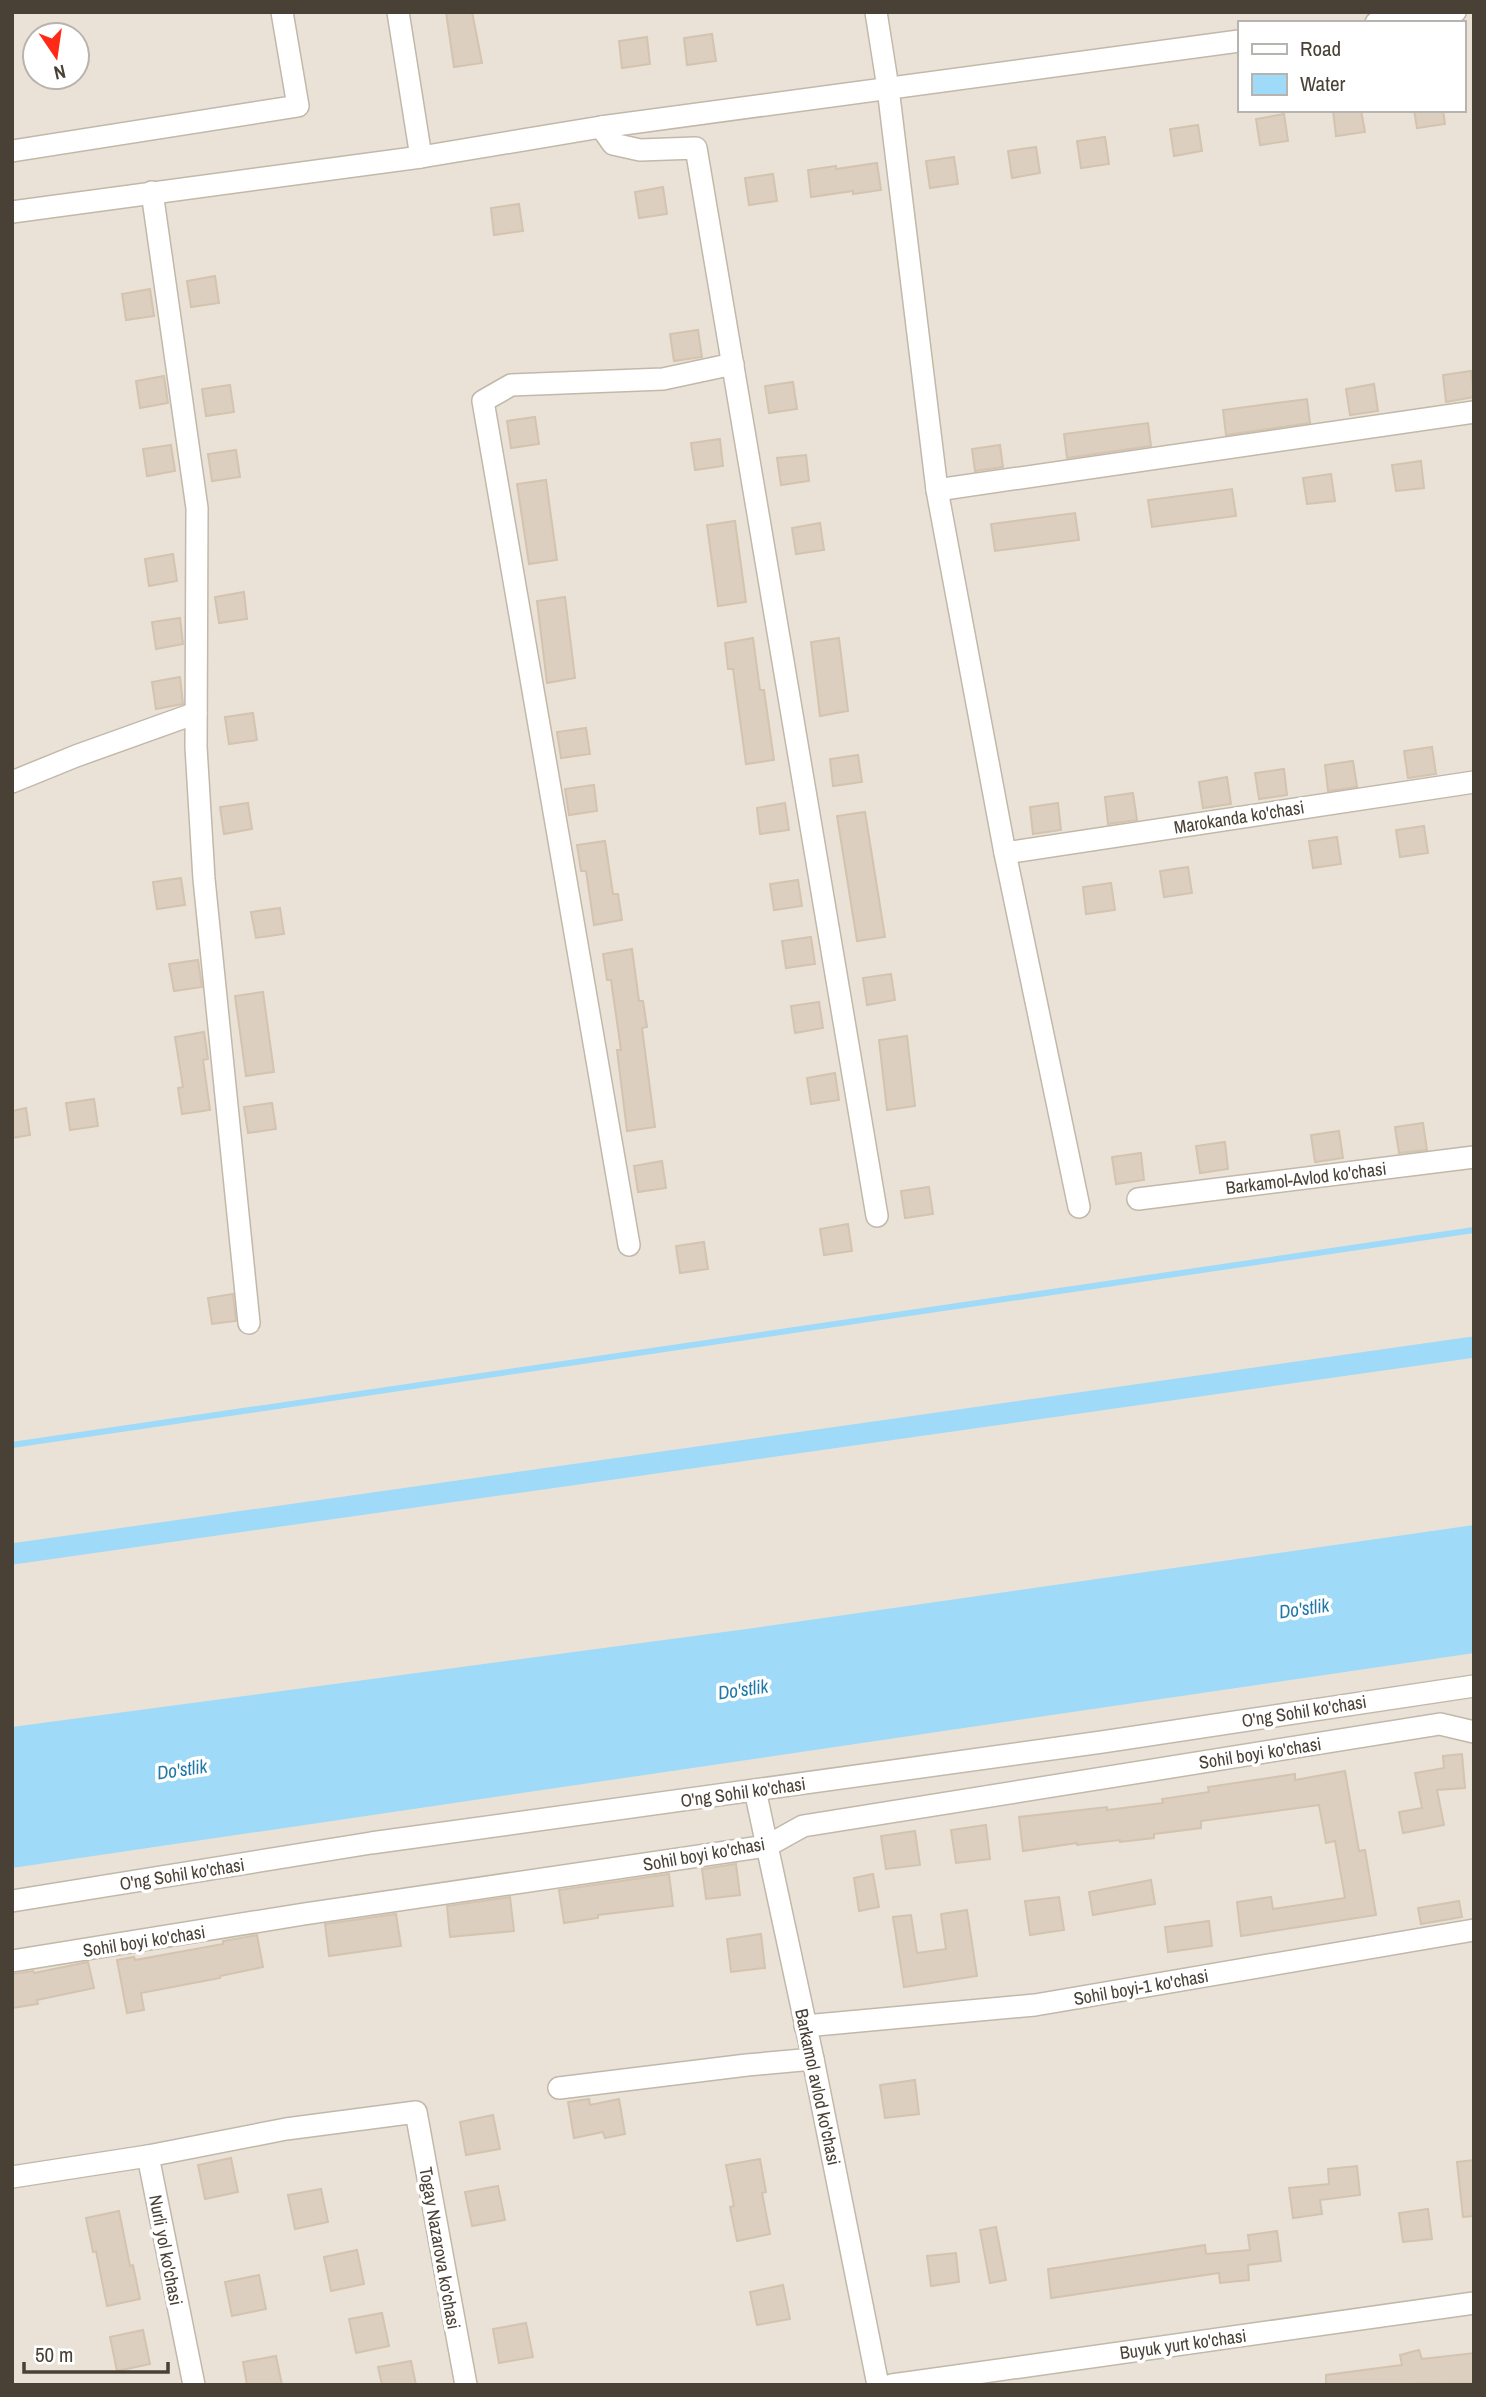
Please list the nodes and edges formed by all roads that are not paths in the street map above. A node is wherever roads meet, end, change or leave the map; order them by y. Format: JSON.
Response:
{"nodes":[{"id":1,"x":282,"y":12,"type":"edge"},
{"id":2,"x":398,"y":12,"type":"edge"},
{"id":3,"x":876,"y":12,"type":"edge"},
{"id":4,"x":1455,"y":12,"type":"edge"},
{"id":5,"x":1411,"y":15,"type":"edge"},
{"id":6,"x":1385,"y":21,"type":"edge"},
{"id":7,"x":1238,"y":41,"type":"edge"},
{"id":8,"x":888,"y":88,"type":"junction"},
{"id":9,"x":601,"y":127,"type":"junction"},
{"id":10,"x":12,"y":151,"type":"edge"},
{"id":11,"x":421,"y":157,"type":"junction"},
{"id":12,"x":152,"y":192,"type":"junction"},
{"id":13,"x":12,"y":212,"type":"edge"},
{"id":14,"x":733,"y":364,"type":"junction"},
{"id":15,"x":1474,"y":412,"type":"edge"},
{"id":16,"x":937,"y":490,"type":"junction"},
{"id":17,"x":196,"y":713,"type":"junction"},
{"id":18,"x":12,"y":782,"type":"edge"},
{"id":19,"x":1474,"y":782,"type":"edge"},
{"id":20,"x":1005,"y":853,"type":"junction"},
{"id":21,"x":1474,"y":1157,"type":"edge"},
{"id":22,"x":1138,"y":1199,"type":"dead end"},
{"id":23,"x":1079,"y":1206,"type":"dead end"},
{"id":24,"x":877,"y":1216,"type":"dead end"},
{"id":25,"x":629,"y":1245,"type":"dead end"},
{"id":26,"x":249,"y":1323,"type":"dead end"},
{"id":27,"x":1474,"y":1686,"type":"edge"},
{"id":28,"x":1474,"y":1732,"type":"edge"},
{"id":29,"x":755,"y":1790,"type":"junction"},
{"id":30,"x":767,"y":1846,"type":"junction"},
{"id":31,"x":12,"y":1901,"type":"edge"},
{"id":32,"x":1474,"y":1930,"type":"edge"},
{"id":33,"x":12,"y":1961,"type":"edge"},
{"id":34,"x":805,"y":2026,"type":"junction"},
{"id":35,"x":813,"y":2059,"type":"junction"},
{"id":36,"x":559,"y":2088,"type":"dead end"},
{"id":37,"x":148,"y":2156,"type":"junction"},
{"id":38,"x":12,"y":2177,"type":"edge"},
{"id":39,"x":1474,"y":2304,"type":"edge"},
{"id":40,"x":194,"y":2385,"type":"edge"},
{"id":41,"x":467,"y":2385,"type":"edge"},
{"id":42,"x":878,"y":2385,"type":"edge"},
{"id":43,"x":892,"y":2385,"type":"edge"}],
"edges":[{"from":1,"to":10,"type":"street"},
{"from":2,"to":11,"type":"street"},
{"from":3,"to":8,"type":"street"},
{"from":4,"to":5,"type":"street"},
{"from":5,"to":6,"type":"street"},
{"from":7,"to":8,"type":"street"},
{"from":8,"to":9,"type":"street"},
{"from":8,"to":16,"type":"street"},
{"from":9,"to":11,"type":"street"},
{"from":9,"to":14,"type":"street"},
{"from":11,"to":12,"type":"street"},
{"from":12,"to":13,"type":"street"},
{"from":12,"to":17,"type":"street"},
{"from":14,"to":24,"type":"street"},
{"from":14,"to":25,"type":"street"},
{"from":15,"to":16,"type":"street"},
{"from":16,"to":20,"type":"street"},
{"from":17,"to":18,"type":"street"},
{"from":17,"to":26,"type":"street"},
{"from":19,"to":20,"type":"street","name":"Marokanda ko'chasi"},
{"from":20,"to":23,"type":"street"},
{"from":21,"to":22,"type":"street","name":"Barkamol-Avlod ko'chasi"},
{"from":27,"to":29,"type":"street","name":"O'ng Sohil ko'chasi"},
{"from":28,"to":30,"type":"street","name":"Sohil boyi ko'chasi"},
{"from":29,"to":30,"type":"street","name":"Barkamol avlod ko'chasi"},
{"from":29,"to":31,"type":"street","name":"O'ng Sohil ko'chasi"},
{"from":30,"to":33,"type":"street","name":"Sohil boyi ko'chasi"},
{"from":30,"to":34,"type":"street","name":"Barkamol avlod ko'chasi"},
{"from":32,"to":34,"type":"street","name":"Sohil boyi-1 ko'chasi"},
{"from":34,"to":35,"type":"street","name":"Barkamol avlod ko'chasi"},
{"from":35,"to":36,"type":"street"},
{"from":35,"to":42,"type":"street","name":"Barkamol avlod ko'chasi"},
{"from":37,"to":38,"type":"street"},
{"from":37,"to":40,"type":"street","name":"Nurli yol ko'chasi"},
{"from":37,"to":41,"type":"street","name":"Togay Nazarova ko'chasi"},
{"from":39,"to":43,"type":"street","name":"Buyuk yurt ko'chasi"}]}
